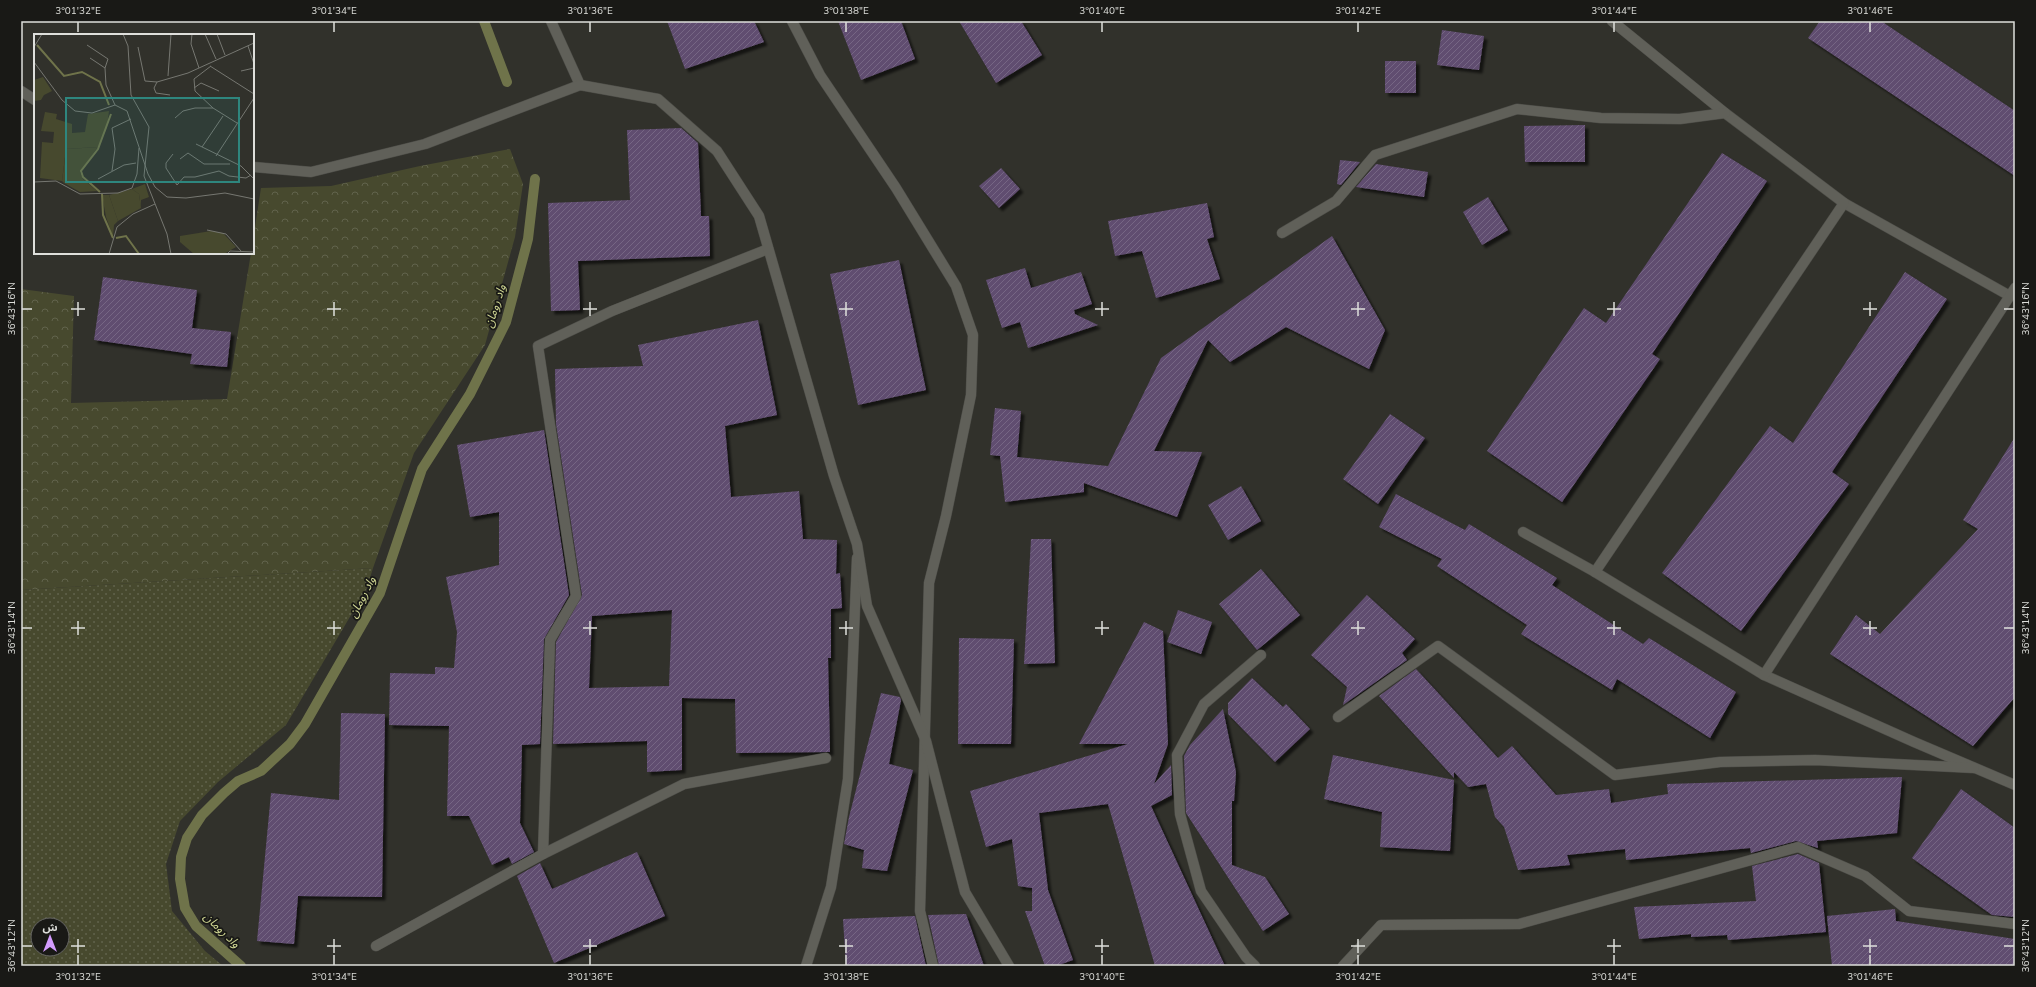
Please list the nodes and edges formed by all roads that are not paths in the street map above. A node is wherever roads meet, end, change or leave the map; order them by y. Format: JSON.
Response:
{"nodes":[{"id":1,"x":551,"y":21,"type":"edge"},
{"id":2,"x":792,"y":21,"type":"edge"},
{"id":3,"x":1612,"y":21,"type":"edge"},
{"id":4,"x":580,"y":85,"type":"junction"},
{"id":5,"x":21,"y":91,"type":"edge"},
{"id":6,"x":34,"y":99,"type":"edge"},
{"id":7,"x":1725,"y":113,"type":"junction"},
{"id":8,"x":254,"y":167,"type":"edge"},
{"id":9,"x":1844,"y":202,"type":"junction"},
{"id":10,"x":1282,"y":233,"type":"dead end"},
{"id":11,"x":768,"y":249,"type":"junction"},
{"id":12,"x":2012,"y":292,"type":"edge"},
{"id":13,"x":1523,"y":532,"type":"dead end"},
{"id":14,"x":857,"y":544,"type":"junction"},
{"id":15,"x":1595,"y":572,"type":"junction"},
{"id":16,"x":1262,"y":655,"type":"dead end"},
{"id":17,"x":1764,"y":675,"type":"junction"},
{"id":18,"x":1338,"y":717,"type":"dead end"},
{"id":19,"x":926,"y":741,"type":"junction"},
{"id":20,"x":826,"y":758,"type":"dead end"},
{"id":21,"x":1974,"y":768,"type":"junction"},
{"id":22,"x":2015,"y":784,"type":"edge"},
{"id":23,"x":543,"y":854,"type":"junction"},
{"id":24,"x":2015,"y":924,"type":"edge"},
{"id":25,"x":376,"y":946,"type":"dead end"},
{"id":26,"x":806,"y":966,"type":"edge"},
{"id":27,"x":933,"y":966,"type":"edge"},
{"id":28,"x":1009,"y":966,"type":"edge"},
{"id":29,"x":1255,"y":966,"type":"edge"},
{"id":30,"x":1343,"y":966,"type":"edge"}],
"edges":[{"from":1,"to":4,"type":"street"},
{"from":2,"to":19,"type":"street"},
{"from":3,"to":7,"type":"street"},
{"from":4,"to":8,"type":"street"},
{"from":4,"to":11,"type":"street"},
{"from":5,"to":6,"type":"street"},
{"from":7,"to":9,"type":"street"},
{"from":7,"to":10,"type":"street"},
{"from":9,"to":12,"type":"street"},
{"from":9,"to":15,"type":"street"},
{"from":11,"to":14,"type":"street"},
{"from":11,"to":23,"type":"street"},
{"from":12,"to":17,"type":"street"},
{"from":13,"to":15,"type":"street"},
{"from":14,"to":19,"type":"street"},
{"from":14,"to":26,"type":"street"},
{"from":15,"to":17,"type":"street"},
{"from":16,"to":29,"type":"street"},
{"from":17,"to":21,"type":"street"},
{"from":18,"to":21,"type":"street"},
{"from":19,"to":27,"type":"street"},
{"from":19,"to":28,"type":"street"},
{"from":20,"to":23,"type":"street"},
{"from":21,"to":22,"type":"street"},
{"from":23,"to":25,"type":"street"},
{"from":24,"to":30,"type":"street"}]}
